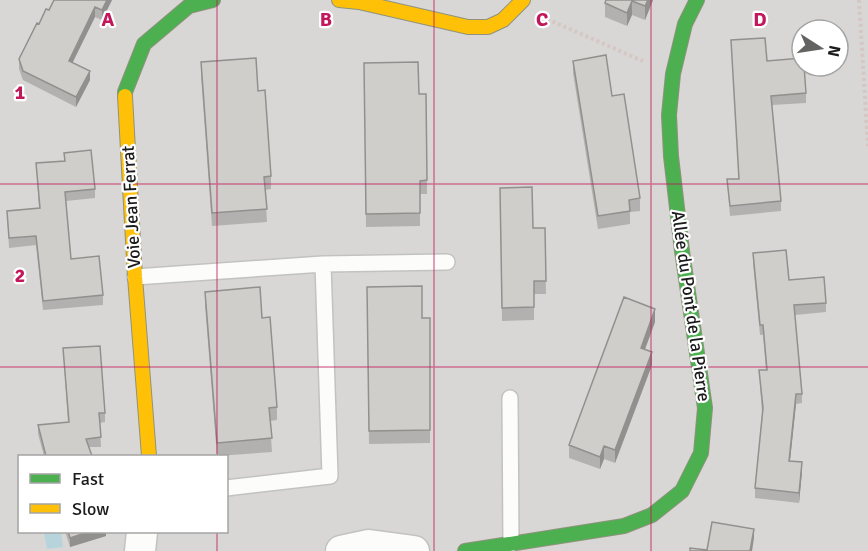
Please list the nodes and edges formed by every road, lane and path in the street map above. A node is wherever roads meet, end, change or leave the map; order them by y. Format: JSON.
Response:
{"nodes":[{"id":1,"x":213,"y":0,"type":"edge"},
{"id":2,"x":339,"y":0,"type":"edge"},
{"id":3,"x":697,"y":0,"type":"edge"},
{"id":4,"x":859,"y":0,"type":"edge"},
{"id":5,"x":520,"y":2,"type":"edge"},
{"id":6,"x":673,"y":74,"type":"junction"},
{"id":7,"x":868,"y":146,"type":"edge"},
{"id":8,"x":447,"y":262,"type":"dead end"},
{"id":9,"x":323,"y":264,"type":"junction"},
{"id":10,"x":135,"y":277,"type":"junction"},
{"id":11,"x":510,"y":398,"type":"dead end"},
{"id":12,"x":149,"y":455,"type":"edge"},
{"id":13,"x":228,"y":488,"type":"edge"},
{"id":14,"x":142,"y":533,"type":"edge"},
{"id":15,"x":511,"y":544,"type":"junction"},
{"id":16,"x":140,"y":551,"type":"edge"},
{"id":17,"x":341,"y":551,"type":"edge"},
{"id":18,"x":414,"y":551,"type":"edge"},
{"id":19,"x":465,"y":551,"type":"edge"}],
"edges":[{"from":1,"to":10,"type":"street","name":"Voie Jean Ferrat"},
{"from":2,"to":5,"type":"street"},
{"from":3,"to":6,"type":"street","name":"Allée du Pont de la Pierre"},
{"from":4,"to":7,"type":"path"},
{"from":5,"to":6,"type":"path"},
{"from":6,"to":15,"type":"street","name":"Allée du Pont de la Pierre"},
{"from":8,"to":9,"type":"lane"},
{"from":9,"to":10,"type":"lane"},
{"from":9,"to":13,"type":"lane"},
{"from":10,"to":12,"type":"street","name":"Voie Jean Ferrat"},
{"from":11,"to":15,"type":"lane"},
{"from":14,"to":16,"type":"street"},
{"from":15,"to":19,"type":"street","name":"Allée du Pont de la Pierre"},
{"from":17,"to":18,"type":"street"}]}
